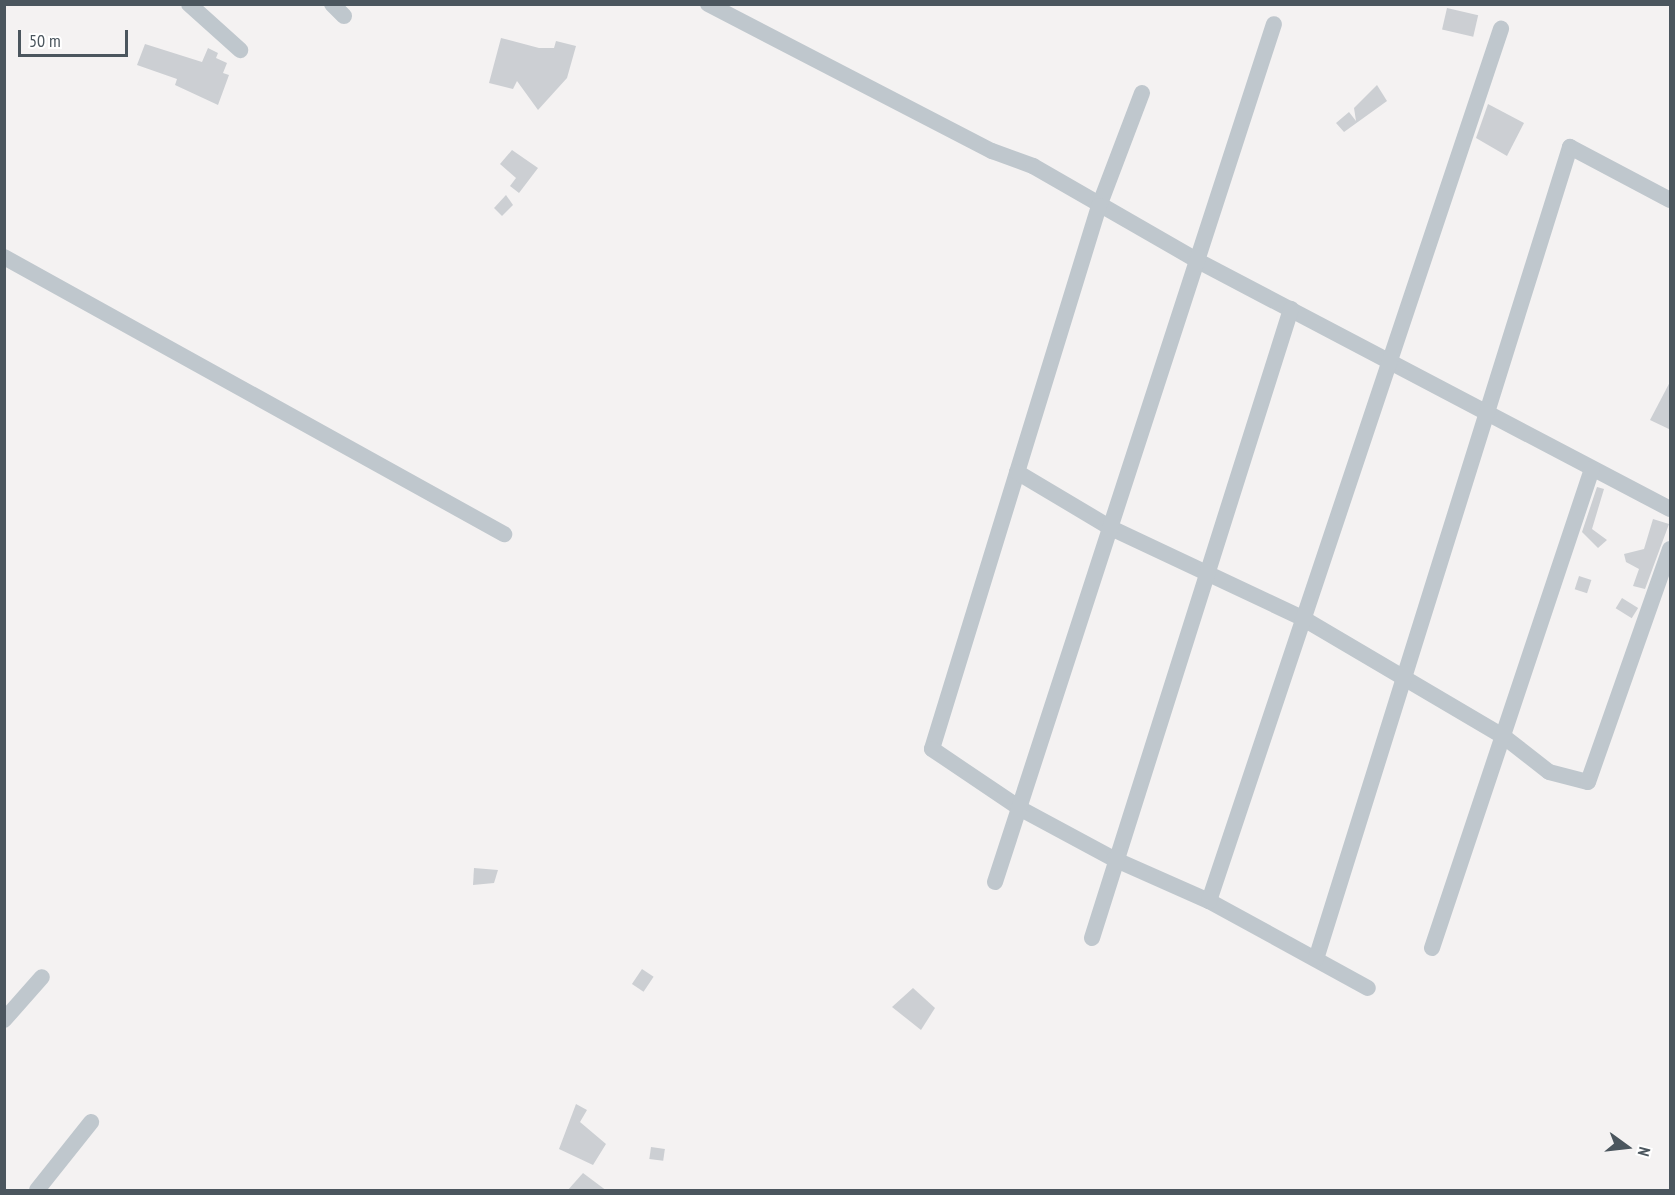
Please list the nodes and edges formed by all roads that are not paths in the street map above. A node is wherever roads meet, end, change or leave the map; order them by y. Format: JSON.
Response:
{"nodes":[{"id":1,"x":189,"y":4,"type":"edge"},
{"id":2,"x":708,"y":4,"type":"edge"},
{"id":3,"x":1274,"y":24,"type":"dead end"},
{"id":4,"x":1501,"y":29,"type":"dead end"},
{"id":5,"x":240,"y":50,"type":"dead end"},
{"id":6,"x":1142,"y":93,"type":"dead end"},
{"id":7,"x":1671,"y":200,"type":"edge"},
{"id":8,"x":1099,"y":206,"type":"junction"},
{"id":9,"x":4,"y":257,"type":"edge"},
{"id":10,"x":1198,"y":261,"type":"junction"},
{"id":11,"x":1292,"y":309,"type":"junction"},
{"id":12,"x":1391,"y":363,"type":"junction"},
{"id":13,"x":1486,"y":415,"type":"junction"},
{"id":14,"x":1592,"y":469,"type":"junction"},
{"id":15,"x":1017,"y":472,"type":"junction"},
{"id":16,"x":1671,"y":509,"type":"edge"},
{"id":17,"x":1111,"y":528,"type":"junction"},
{"id":18,"x":504,"y":534,"type":"dead end"},
{"id":19,"x":1671,"y":549,"type":"edge"},
{"id":20,"x":1207,"y":574,"type":"junction"},
{"id":21,"x":1304,"y":620,"type":"junction"},
{"id":22,"x":1403,"y":681,"type":"junction"},
{"id":23,"x":1503,"y":736,"type":"junction"},
{"id":24,"x":1021,"y":810,"type":"junction"},
{"id":25,"x":1114,"y":860,"type":"junction"},
{"id":26,"x":995,"y":882,"type":"dead end"},
{"id":27,"x":1209,"y":901,"type":"junction"},
{"id":28,"x":1092,"y":938,"type":"dead end"},
{"id":29,"x":1432,"y":948,"type":"dead end"},
{"id":30,"x":1316,"y":960,"type":"junction"},
{"id":31,"x":42,"y":977,"type":"dead end"},
{"id":32,"x":1368,"y":988,"type":"dead end"},
{"id":33,"x":4,"y":1020,"type":"edge"},
{"id":34,"x":92,"y":1122,"type":"dead end"},
{"id":35,"x":37,"y":1191,"type":"edge"}],
"edges":[{"from":1,"to":5,"type":"street"},
{"from":2,"to":8,"type":"street"},
{"from":3,"to":10,"type":"street"},
{"from":4,"to":12,"type":"street"},
{"from":6,"to":8,"type":"street"},
{"from":7,"to":13,"type":"street"},
{"from":8,"to":10,"type":"street"},
{"from":8,"to":15,"type":"street"},
{"from":9,"to":18,"type":"street"},
{"from":10,"to":11,"type":"street"},
{"from":10,"to":17,"type":"street"},
{"from":11,"to":12,"type":"street"},
{"from":11,"to":20,"type":"street"},
{"from":12,"to":13,"type":"street"},
{"from":12,"to":21,"type":"street"},
{"from":13,"to":14,"type":"street"},
{"from":13,"to":22,"type":"street"},
{"from":14,"to":16,"type":"street"},
{"from":14,"to":23,"type":"street"},
{"from":15,"to":17,"type":"street"},
{"from":15,"to":24,"type":"street"},
{"from":17,"to":20,"type":"street"},
{"from":17,"to":24,"type":"street"},
{"from":19,"to":23,"type":"street"},
{"from":20,"to":21,"type":"street"},
{"from":20,"to":25,"type":"street"},
{"from":21,"to":22,"type":"street"},
{"from":21,"to":27,"type":"street"},
{"from":22,"to":23,"type":"street"},
{"from":22,"to":30,"type":"street"},
{"from":23,"to":29,"type":"street"},
{"from":24,"to":25,"type":"street"},
{"from":24,"to":26,"type":"street"},
{"from":25,"to":27,"type":"street"},
{"from":25,"to":28,"type":"street"},
{"from":27,"to":30,"type":"street"},
{"from":30,"to":32,"type":"street"},
{"from":31,"to":33,"type":"street"},
{"from":34,"to":35,"type":"street"}]}
